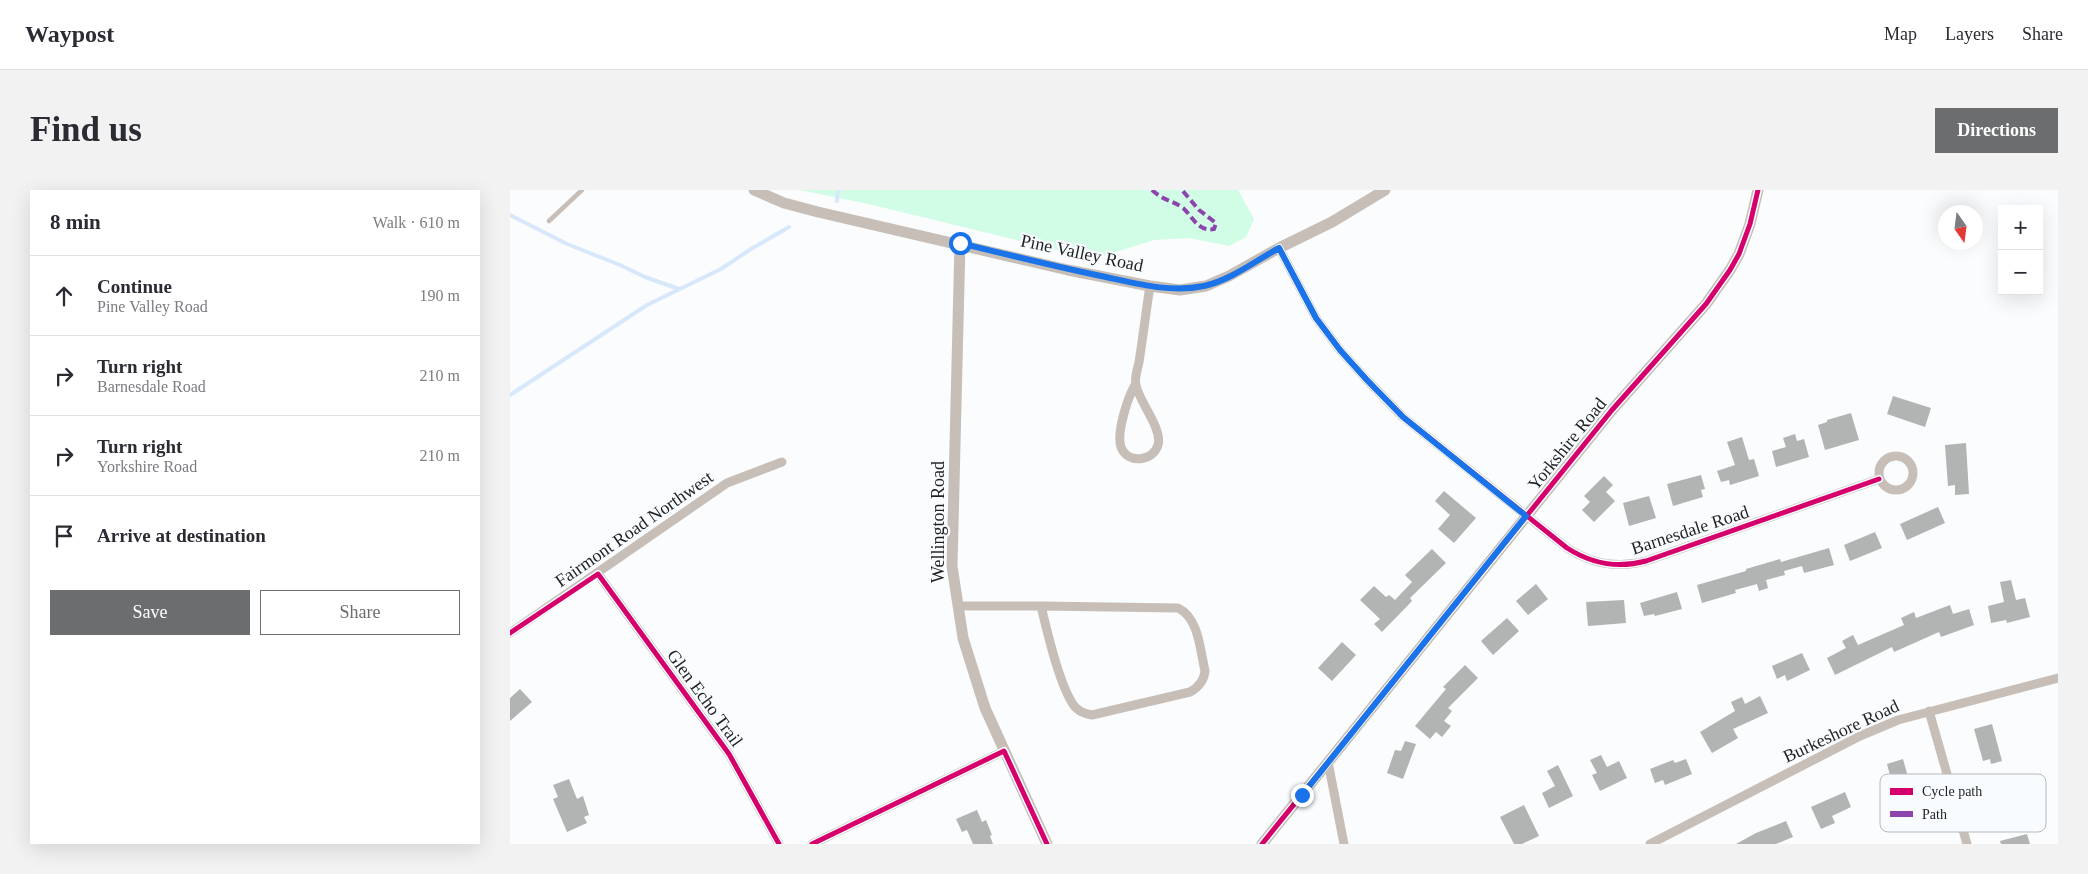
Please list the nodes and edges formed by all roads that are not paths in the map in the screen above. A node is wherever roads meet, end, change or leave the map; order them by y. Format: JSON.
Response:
{"nodes":[{"id":1,"x":582,"y":190,"type":"edge"},
{"id":2,"x":754,"y":190,"type":"edge"},
{"id":3,"x":1385,"y":190,"type":"edge"},
{"id":4,"x":1758,"y":190,"type":"edge"},
{"id":5,"x":549,"y":221,"type":"dead end"},
{"id":6,"x":960,"y":243,"type":"junction"},
{"id":7,"x":1279,"y":248,"type":"junction"},
{"id":8,"x":1150,"y":286,"type":"junction"},
{"id":9,"x":1136,"y":385,"type":"junction"},
{"id":10,"x":782,"y":462,"type":"dead end"},
{"id":11,"x":1879,"y":478,"type":"dead end"},
{"id":12,"x":1526,"y":516,"type":"junction"},
{"id":13,"x":598,"y":574,"type":"junction"},
{"id":14,"x":958,"y":606,"type":"junction"},
{"id":15,"x":1041,"y":606,"type":"junction"},
{"id":16,"x":510,"y":634,"type":"edge"},
{"id":17,"x":2058,"y":678,"type":"edge"},
{"id":18,"x":1929,"y":712,"type":"junction"},
{"id":19,"x":1004,"y":751,"type":"junction"},
{"id":20,"x":1328,"y":762,"type":"junction"},
{"id":21,"x":1947,"y":774,"type":"edge"},
{"id":22,"x":779,"y":844,"type":"edge"},
{"id":23,"x":812,"y":844,"type":"edge"},
{"id":24,"x":1047,"y":844,"type":"edge"},
{"id":25,"x":1262,"y":844,"type":"edge"},
{"id":26,"x":1344,"y":844,"type":"edge"},
{"id":27,"x":1650,"y":844,"type":"edge"}],
"edges":[{"from":1,"to":5,"type":"lane"},
{"from":2,"to":6,"type":"street","name":"Pine Valley Road"},
{"from":3,"to":7,"type":"street","name":"Pine Valley Road"},
{"from":4,"to":12,"type":"street","name":"Yorkshire Road"},
{"from":6,"to":8,"type":"street","name":"Pine Valley Road"},
{"from":6,"to":14,"type":"street","name":"Wellington Road"},
{"from":7,"to":8,"type":"street","name":"Pine Valley Road"},
{"from":7,"to":12,"type":"street","name":"Barnesdale Road"},
{"from":8,"to":9,"type":"street"},
{"from":9,"to":9,"type":"street"},
{"from":10,"to":13,"type":"street","name":"Fairmont Road Northwest"},
{"from":11,"to":12,"type":"street","name":"Barnesdale Road"},
{"from":12,"to":20,"type":"street","name":"Yorkshire Road"},
{"from":13,"to":16,"type":"street","name":"Fairmont Road Northwest"},
{"from":13,"to":22,"type":"street","name":"Glen Echo Trail"},
{"from":14,"to":15,"type":"street"},
{"from":14,"to":19,"type":"street","name":"Wellington Road"},
{"from":15,"to":15,"type":"street"},
{"from":17,"to":18,"type":"street","name":"Burkeshore Road"},
{"from":18,"to":21,"type":"street"},
{"from":18,"to":27,"type":"street","name":"Burkeshore Road"},
{"from":19,"to":23,"type":"street"},
{"from":19,"to":24,"type":"street","name":"Wellington Road"},
{"from":20,"to":25,"type":"street","name":"Yorkshire Road"},
{"from":20,"to":26,"type":"street"}]}
